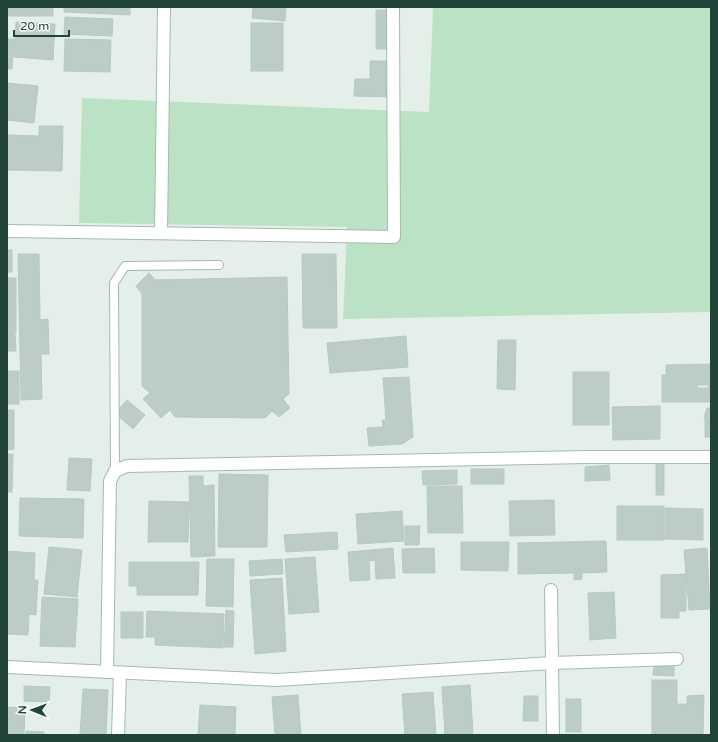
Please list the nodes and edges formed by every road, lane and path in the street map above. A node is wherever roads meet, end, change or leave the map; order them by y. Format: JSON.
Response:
{"nodes":[{"id":1,"x":164,"y":7,"type":"edge"},
{"id":2,"x":393,"y":7,"type":"edge"},
{"id":3,"x":7,"y":231,"type":"edge"},
{"id":4,"x":162,"y":233,"type":"junction"},
{"id":5,"x":220,"y":265,"type":"dead end"},
{"id":6,"x":711,"y":457,"type":"edge"},
{"id":7,"x":115,"y":471,"type":"junction"},
{"id":8,"x":551,"y":590,"type":"dead end"},
{"id":9,"x":677,"y":659,"type":"dead end"},
{"id":10,"x":552,"y":663,"type":"junction"},
{"id":11,"x":7,"y":667,"type":"edge"},
{"id":12,"x":107,"y":672,"type":"junction"},
{"id":13,"x":120,"y":673,"type":"junction"},
{"id":14,"x":118,"y":735,"type":"edge"},
{"id":15,"x":553,"y":735,"type":"edge"}],
"edges":[{"from":1,"to":4,"type":"street"},
{"from":2,"to":4,"type":"street"},
{"from":3,"to":4,"type":"street"},
{"from":5,"to":7,"type":"lane"},
{"from":6,"to":7,"type":"street"},
{"from":7,"to":12,"type":"street"},
{"from":8,"to":10,"type":"street"},
{"from":9,"to":10,"type":"street"},
{"from":10,"to":13,"type":"street"},
{"from":10,"to":15,"type":"street"},
{"from":11,"to":12,"type":"street"},
{"from":12,"to":13,"type":"street"},
{"from":13,"to":14,"type":"street"}]}
